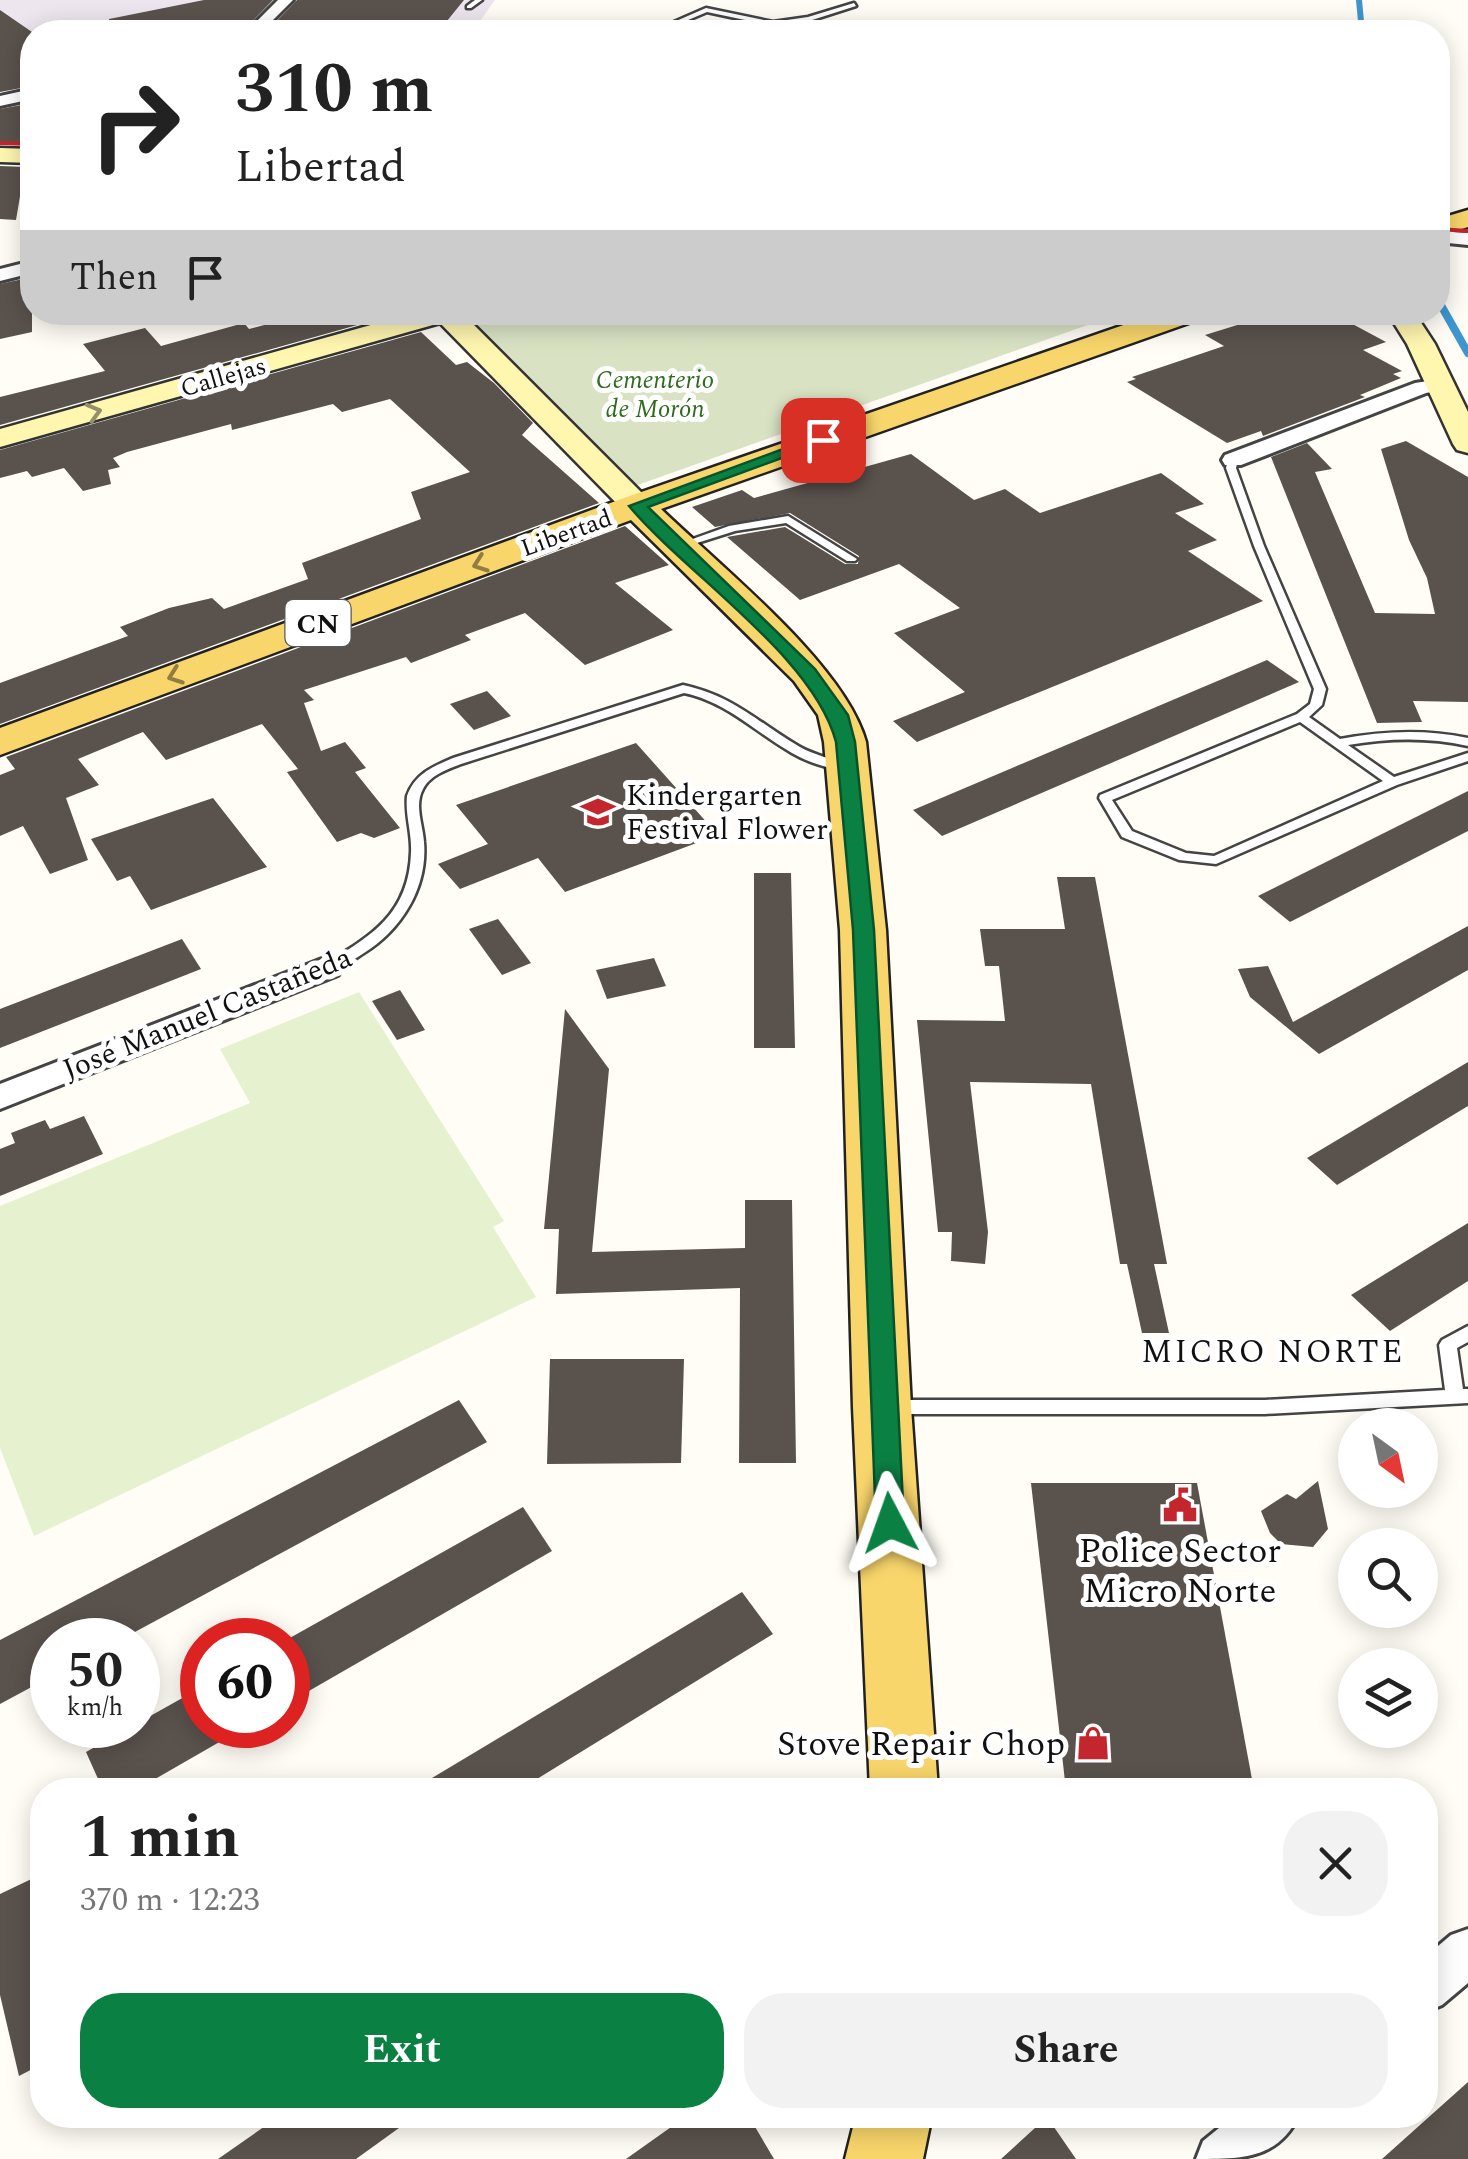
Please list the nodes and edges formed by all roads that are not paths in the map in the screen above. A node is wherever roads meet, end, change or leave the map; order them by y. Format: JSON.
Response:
{"nodes":[{"id":1,"x":80,"y":0,"type":"edge"},
{"id":2,"x":225,"y":0,"type":"edge"},
{"id":3,"x":286,"y":0,"type":"edge"},
{"id":4,"x":479,"y":0,"type":"edge"},
{"id":5,"x":854,"y":5,"type":"dead end"},
{"id":6,"x":469,"y":7,"type":"dead end"},
{"id":7,"x":268,"y":13,"type":"junction"},
{"id":8,"x":262,"y":20,"type":"edge"},
{"id":9,"x":683,"y":20,"type":"edge"},
{"id":10,"x":753,"y":20,"type":"edge"},
{"id":11,"x":802,"y":20,"type":"edge"},
{"id":12,"x":402,"y":325,"type":"edge"},
{"id":13,"x":457,"y":325,"type":"edge"},
{"id":14,"x":1155,"y":325,"type":"edge"},
{"id":15,"x":1407,"y":325,"type":"edge"},
{"id":16,"x":1441,"y":385,"type":"junction"},
{"id":17,"x":0,"y":438,"type":"edge"},
{"id":18,"x":1468,"y":444,"type":"edge"},
{"id":19,"x":1233,"y":460,"type":"joint"},
{"id":20,"x":637,"y":506,"type":"junction"},
{"id":21,"x":678,"y":546,"type":"junction"},
{"id":22,"x":851,"y":559,"type":"dead end"},
{"id":23,"x":1301,"y":716,"type":"junction"},
{"id":24,"x":0,"y":742,"type":"edge"},
{"id":25,"x":1468,"y":742,"type":"edge"},
{"id":26,"x":1338,"y":743,"type":"junction"},
{"id":27,"x":1468,"y":757,"type":"edge"},
{"id":28,"x":848,"y":768,"type":"junction"},
{"id":29,"x":1392,"y":782,"type":"junction"},
{"id":30,"x":327,"y":968,"type":"joint"},
{"id":31,"x":0,"y":1097,"type":"edge"},
{"id":32,"x":1468,"y":1333,"type":"edge"},
{"id":33,"x":1461,"y":1397,"type":"edge"},
{"id":34,"x":882,"y":1407,"type":"junction"},
{"id":35,"x":903,"y":1778,"type":"edge"},
{"id":36,"x":1468,"y":1952,"type":"edge"},
{"id":37,"x":1438,"y":1977,"type":"edge"},
{"id":38,"x":891,"y":2128,"type":"edge"},
{"id":39,"x":1258,"y":2128,"type":"edge"},
{"id":40,"x":884,"y":2159,"type":"edge"},
{"id":41,"x":1221,"y":2159,"type":"edge"}],
"edges":[{"from":1,"to":2,"type":"lane"},
{"from":2,"to":7,"type":"lane"},
{"from":3,"to":7,"type":"street"},
{"from":4,"to":6,"type":"lane"},
{"from":5,"to":11,"type":"lane"},
{"from":7,"to":8,"type":"street"},
{"from":9,"to":10,"type":"lane"},
{"from":17,"to":12,"type":"main road","name":"Callejas","one_way":true},
{"from":13,"to":20,"type":"main road"},
{"from":14,"to":20,"type":"main road","name":"Libertad","number":"CN"},
{"from":15,"to":16,"type":"main road"},
{"from":16,"to":18,"type":"main road"},
{"from":16,"to":19,"type":"street"},
{"from":19,"to":23,"type":"lane"},
{"from":20,"to":21,"type":"main road"},
{"from":20,"to":24,"type":"main road","name":"Libertad","number":"CN","one_way":true},
{"from":21,"to":22,"type":"lane"},
{"from":21,"to":28,"type":"main road"},
{"from":23,"to":26,"type":"lane"},
{"from":23,"to":29,"type":"lane"},
{"from":25,"to":26,"type":"lane"},
{"from":26,"to":29,"type":"lane"},
{"from":27,"to":29,"type":"lane"},
{"from":28,"to":30,"type":"lane","name":"José Manuel Castañeda"},
{"from":28,"to":34,"type":"main road"},
{"from":30,"to":31,"type":"street","name":"José Manuel Castañeda"},
{"from":32,"to":33,"type":"lane"},
{"from":33,"to":34,"type":"lane"},
{"from":34,"to":35,"type":"main road"},
{"from":36,"to":37,"type":"street"},
{"from":38,"to":40,"type":"main road"},
{"from":39,"to":41,"type":"street"}]}
